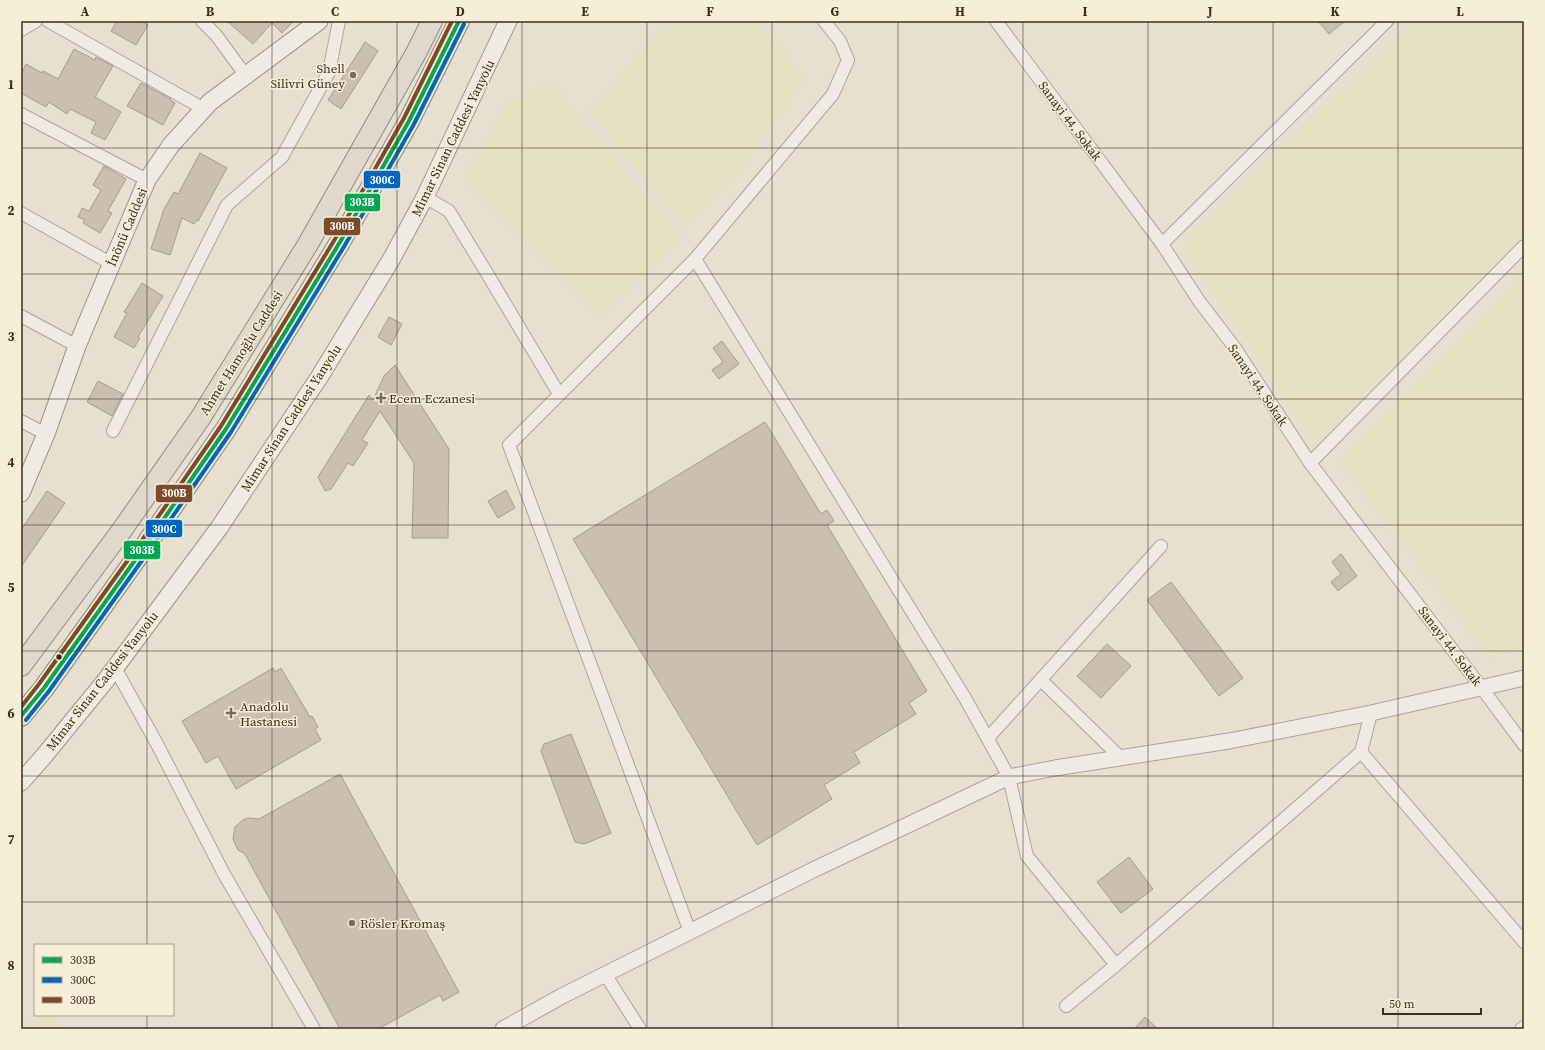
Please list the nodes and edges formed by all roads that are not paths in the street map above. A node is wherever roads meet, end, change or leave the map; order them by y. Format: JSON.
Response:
{"nodes":[{"id":1,"x":36,"y":21,"type":"edge"},
{"id":2,"x":48,"y":21,"type":"edge"},
{"id":3,"x":202,"y":21,"type":"edge"},
{"id":4,"x":319,"y":21,"type":"edge"},
{"id":5,"x":340,"y":21,"type":"edge"},
{"id":6,"x":432,"y":21,"type":"edge"},
{"id":7,"x":459,"y":21,"type":"edge"},
{"id":8,"x":508,"y":21,"type":"edge"},
{"id":9,"x":824,"y":21,"type":"edge"},
{"id":10,"x":996,"y":21,"type":"edge"},
{"id":11,"x":1388,"y":21,"type":"edge"},
{"id":12,"x":21,"y":30,"type":"edge"},
{"id":13,"x":246,"y":76,"type":"junction"},
{"id":14,"x":204,"y":109,"type":"junction"},
{"id":15,"x":21,"y":114,"type":"edge"},
{"id":16,"x":147,"y":180,"type":"junction"},
{"id":17,"x":425,"y":197,"type":"junction"},
{"id":18,"x":21,"y":213,"type":"edge"},
{"id":19,"x":1162,"y":244,"type":"junction"},
{"id":20,"x":1524,"y":246,"type":"edge"},
{"id":21,"x":695,"y":259,"type":"junction"},
{"id":22,"x":112,"y":264,"type":"junction"},
{"id":23,"x":21,"y":316,"type":"edge"},
{"id":24,"x":77,"y":346,"type":"junction"},
{"id":25,"x":558,"y":394,"type":"junction"},
{"id":26,"x":21,"y":421,"type":"edge"},
{"id":27,"x":113,"y":431,"type":"dead end"},
{"id":28,"x":46,"y":434,"type":"junction"},
{"id":29,"x":1310,"y":463,"type":"junction"},
{"id":30,"x":21,"y":493,"type":"edge"},
{"id":31,"x":1160,"y":546,"type":"dead end"},
{"id":32,"x":21,"y":666,"type":"edge"},
{"id":33,"x":115,"y":668,"type":"junction"},
{"id":34,"x":1524,"y":678,"type":"edge"},
{"id":35,"x":1041,"y":680,"type":"junction"},
{"id":36,"x":1482,"y":687,"type":"junction"},
{"id":37,"x":1371,"y":713,"type":"junction"},
{"id":38,"x":21,"y":716,"type":"edge"},
{"id":39,"x":988,"y":738,"type":"junction"},
{"id":40,"x":1524,"y":745,"type":"edge"},
{"id":41,"x":1361,"y":752,"type":"junction"},
{"id":42,"x":1121,"y":758,"type":"junction"},
{"id":43,"x":1009,"y":777,"type":"junction"},
{"id":44,"x":21,"y":782,"type":"edge"},
{"id":45,"x":690,"y":932,"type":"junction"},
{"id":46,"x":1524,"y":942,"type":"edge"},
{"id":47,"x":1116,"y":965,"type":"junction"},
{"id":48,"x":605,"y":974,"type":"junction"},
{"id":49,"x":1066,"y":1006,"type":"dead end"},
{"id":50,"x":1524,"y":1027,"type":"edge"},
{"id":51,"x":314,"y":1029,"type":"edge"},
{"id":52,"x":503,"y":1029,"type":"edge"},
{"id":53,"x":640,"y":1029,"type":"edge"},
{"id":54,"x":1521,"y":1029,"type":"edge"}],
"edges":[{"from":1,"to":12,"type":"street"},
{"from":2,"to":14,"type":"street"},
{"from":3,"to":13,"type":"street"},
{"from":4,"to":13,"type":"main road","name":"İnönü Caddesi"},
{"from":5,"to":27,"type":"street"},
{"from":6,"to":32,"type":"highway","name":"Ahmet Hamoğlu Caddesi"},
{"from":7,"to":38,"type":"highway","name":"Ahmet Hamoğlu Caddesi"},
{"from":8,"to":17,"type":"main road","name":"Mimar Sinan Caddesi Yanyolu"},
{"from":9,"to":21,"type":"street"},
{"from":10,"to":19,"type":"street","name":"Sanayi 44. Sokak"},
{"from":11,"to":19,"type":"street"},
{"from":13,"to":14,"type":"main road","name":"İnönü Caddesi"},
{"from":14,"to":16,"type":"main road","name":"İnönü Caddesi"},
{"from":15,"to":16,"type":"street"},
{"from":16,"to":22,"type":"main road","name":"İnönü Caddesi"},
{"from":17,"to":25,"type":"street"},
{"from":17,"to":33,"type":"main road","name":"Mimar Sinan Caddesi Yanyolu"},
{"from":18,"to":22,"type":"street"},
{"from":19,"to":29,"type":"street","name":"Sanayi 44. Sokak"},
{"from":20,"to":29,"type":"street"},
{"from":21,"to":25,"type":"street"},
{"from":21,"to":39,"type":"street"},
{"from":22,"to":24,"type":"main road","name":"İnönü Caddesi"},
{"from":23,"to":24,"type":"street"},
{"from":24,"to":28,"type":"main road","name":"İnönü Caddesi"},
{"from":25,"to":45,"type":"street"},
{"from":26,"to":28,"type":"street"},
{"from":28,"to":30,"type":"main road","name":"İnönü Caddesi"},
{"from":29,"to":36,"type":"street","name":"Sanayi 44. Sokak"},
{"from":31,"to":35,"type":"street"},
{"from":33,"to":44,"type":"main road","name":"Mimar Sinan Caddesi Yanyolu"},
{"from":33,"to":51,"type":"street"},
{"from":34,"to":36,"type":"street"},
{"from":35,"to":39,"type":"street"},
{"from":35,"to":42,"type":"street"},
{"from":36,"to":37,"type":"street"},
{"from":36,"to":40,"type":"street","name":"Sanayi 44. Sokak"},
{"from":37,"to":41,"type":"street"},
{"from":37,"to":42,"type":"street"},
{"from":39,"to":43,"type":"street"},
{"from":41,"to":46,"type":"street"},
{"from":41,"to":47,"type":"street"},
{"from":42,"to":43,"type":"street"},
{"from":43,"to":45,"type":"street"},
{"from":43,"to":47,"type":"street"},
{"from":45,"to":48,"type":"street"},
{"from":47,"to":49,"type":"street"},
{"from":48,"to":52,"type":"street"},
{"from":48,"to":53,"type":"street"},
{"from":50,"to":54,"type":"street"}]}
